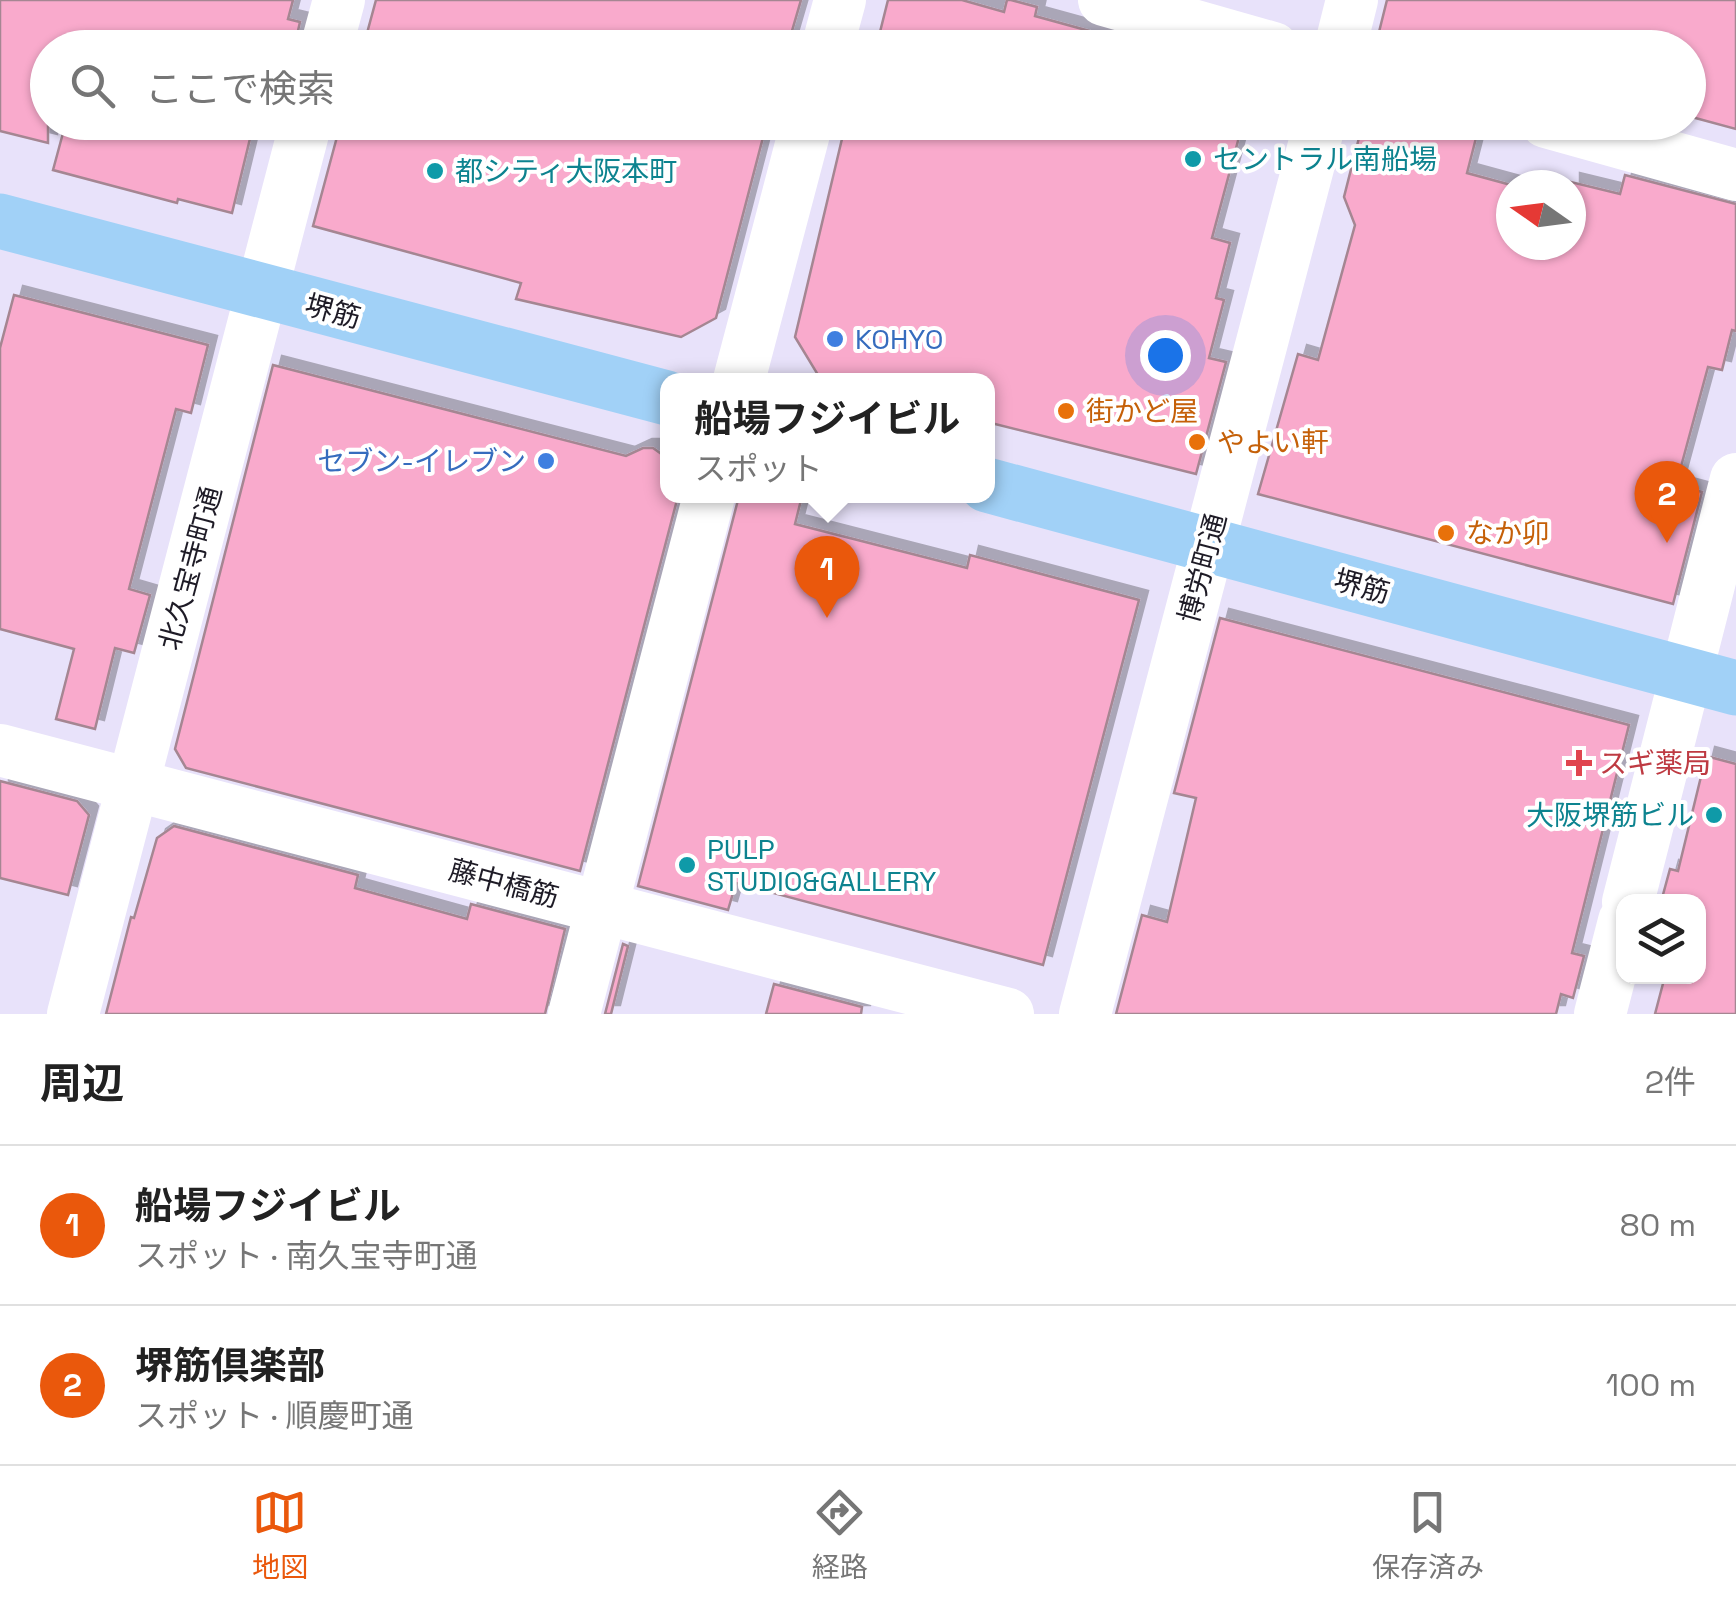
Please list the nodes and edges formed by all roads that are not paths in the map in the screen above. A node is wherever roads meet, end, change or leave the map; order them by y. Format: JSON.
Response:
{"nodes":[{"id":1,"x":339,"y":0,"type":"edge"},
{"id":2,"x":840,"y":0,"type":"edge"},
{"id":3,"x":1104,"y":0,"type":"edge"},
{"id":4,"x":1352,"y":0,"type":"edge"},
{"id":5,"x":331,"y":30,"type":"edge"},
{"id":6,"x":832,"y":30,"type":"edge"},
{"id":7,"x":1210,"y":30,"type":"edge"},
{"id":8,"x":1344,"y":30,"type":"edge"},
{"id":9,"x":301,"y":140,"type":"edge"},
{"id":10,"x":802,"y":140,"type":"edge"},
{"id":11,"x":1315,"y":140,"type":"edge"},
{"id":12,"x":1611,"y":140,"type":"edge"},
{"id":13,"x":1736,"y":175,"type":"edge"},
{"id":14,"x":0,"y":221,"type":"edge"},
{"id":15,"x":262,"y":292,"type":"junction"},
{"id":16,"x":740,"y":373,"type":"edge"},
{"id":17,"x":660,"y":396,"type":"edge"},
{"id":18,"x":1736,"y":479,"type":"edge"},
{"id":19,"x":995,"y":487,"type":"edge"},
{"id":20,"x":706,"y":503,"type":"edge"},
{"id":21,"x":1208,"y":544,"type":"junction"},
{"id":22,"x":1711,"y":681,"type":"edge"},
{"id":23,"x":0,"y":750,"type":"edge"},
{"id":24,"x":133,"y":787,"type":"junction"},
{"id":25,"x":1631,"y":894,"type":"edge"},
{"id":26,"x":601,"y":908,"type":"junction"},
{"id":27,"x":1616,"y":952,"type":"edge"},
{"id":28,"x":73,"y":1014,"type":"edge"},
{"id":29,"x":574,"y":1014,"type":"edge"},
{"id":30,"x":1008,"y":1014,"type":"edge"},
{"id":31,"x":1086,"y":1014,"type":"edge"},
{"id":32,"x":1600,"y":1014,"type":"edge"}],
"edges":[{"from":1,"to":5,"type":"street"},
{"from":2,"to":6,"type":"street"},
{"from":3,"to":7,"type":"street"},
{"from":4,"to":8,"type":"street"},
{"from":9,"to":15,"type":"street","name":"北久宝寺町通"},
{"from":10,"to":16,"type":"street"},
{"from":11,"to":21,"type":"street","name":"博労町通"},
{"from":12,"to":13,"type":"street"},
{"from":14,"to":15,"type":"main road","name":"堺筋"},
{"from":15,"to":17,"type":"main road","name":"堺筋"},
{"from":15,"to":24,"type":"street","name":"北久宝寺町通"},
{"from":18,"to":22,"type":"street"},
{"from":19,"to":21,"type":"main road","name":"堺筋"},
{"from":20,"to":26,"type":"street"},
{"from":21,"to":22,"type":"main road","name":"堺筋"},
{"from":21,"to":31,"type":"street","name":"博労町通"},
{"from":22,"to":25,"type":"street"},
{"from":23,"to":24,"type":"street","name":"藤中橋筋"},
{"from":24,"to":26,"type":"street","name":"藤中橋筋"},
{"from":24,"to":28,"type":"street","name":"北久宝寺町通"},
{"from":26,"to":29,"type":"street"},
{"from":26,"to":30,"type":"street","name":"藤中橋筋"},
{"from":27,"to":32,"type":"street"}]}
